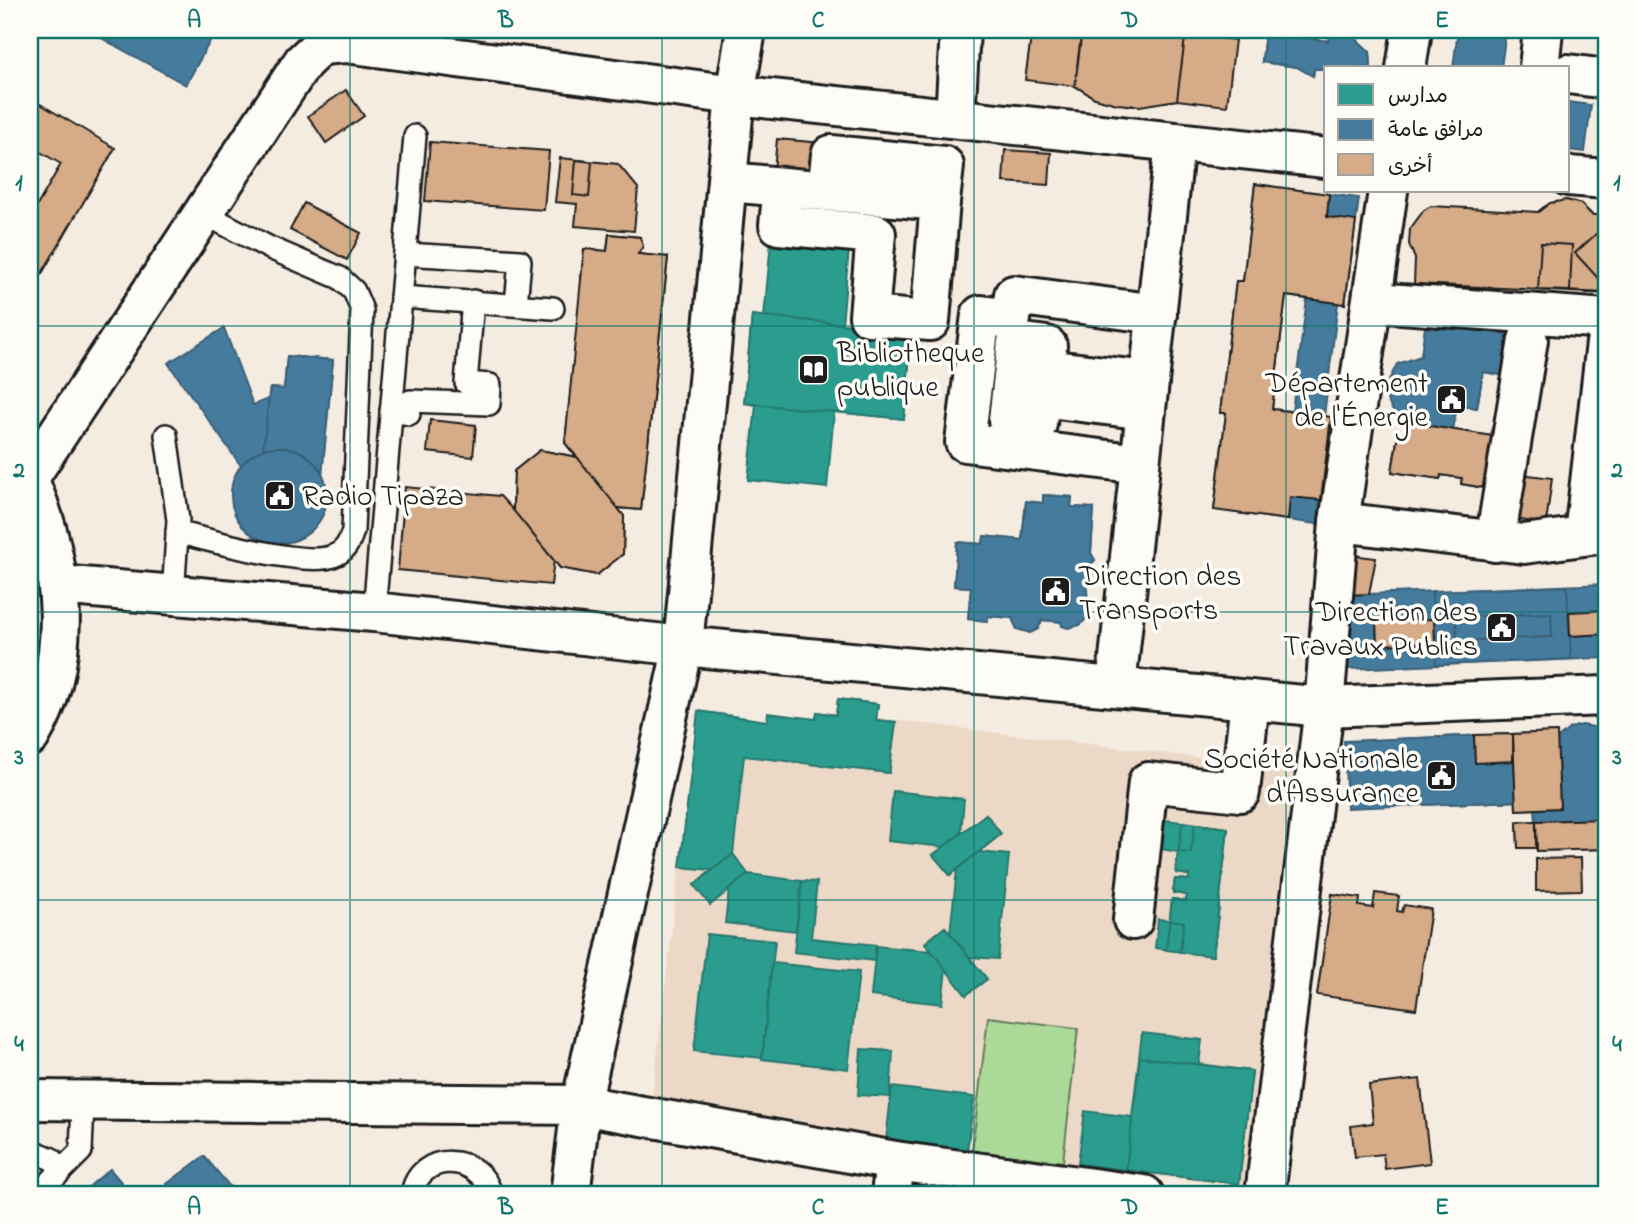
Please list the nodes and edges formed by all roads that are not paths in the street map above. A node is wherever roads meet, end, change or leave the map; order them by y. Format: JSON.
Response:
{"nodes":[{"id":1,"x":746,"y":30,"type":"edge"},
{"id":2,"x":960,"y":30,"type":"edge"},
{"id":3,"x":1412,"y":30,"type":"edge"},
{"id":4,"x":1543,"y":30,"type":"edge"},
{"id":5,"x":1406,"y":66,"type":"edge"},
{"id":6,"x":1539,"y":66,"type":"edge"},
{"id":7,"x":1570,"y":74,"type":"edge"},
{"id":8,"x":1606,"y":79,"type":"edge"},
{"id":9,"x":735,"y":95,"type":"junction"},
{"id":10,"x":955,"y":118,"type":"junction"},
{"id":11,"x":415,"y":136,"type":"dead end"},
{"id":12,"x":1175,"y":142,"type":"junction"},
{"id":13,"x":1324,"y":158,"type":"edge"},
{"id":14,"x":1570,"y":176,"type":"edge"},
{"id":15,"x":1606,"y":179,"type":"edge"},
{"id":16,"x":728,"y":182,"type":"junction"},
{"id":17,"x":783,"y":187,"type":"junction"},
{"id":18,"x":1388,"y":192,"type":"edge"},
{"id":19,"x":203,"y":213,"type":"junction"},
{"id":20,"x":405,"y":254,"type":"junction"},
{"id":21,"x":401,"y":297,"type":"junction"},
{"id":22,"x":474,"y":301,"type":"junction"},
{"id":23,"x":1374,"y":302,"type":"junction"},
{"id":24,"x":516,"y":304,"type":"junction"},
{"id":25,"x":553,"y":307,"type":"dead end"},
{"id":26,"x":1157,"y":314,"type":"junction"},
{"id":27,"x":1606,"y":319,"type":"edge"},
{"id":28,"x":1528,"y":340,"type":"dead end"},
{"id":29,"x":1606,"y":343,"type":"edge"},
{"id":30,"x":391,"y":411,"type":"junction"},
{"id":31,"x":166,"y":435,"type":"dead end"},
{"id":32,"x":1140,"y":464,"type":"junction"},
{"id":33,"x":30,"y":475,"type":"edge"},
{"id":34,"x":30,"y":483,"type":"edge"},
{"id":35,"x":1339,"y":522,"type":"junction"},
{"id":36,"x":177,"y":532,"type":"junction"},
{"id":37,"x":1595,"y":534,"type":"edge"},
{"id":38,"x":1494,"y":542,"type":"junction"},
{"id":39,"x":59,"y":585,"type":"junction"},
{"id":40,"x":173,"y":595,"type":"junction"},
{"id":41,"x":374,"y":612,"type":"junction"},
{"id":42,"x":683,"y":646,"type":"junction"},
{"id":43,"x":1116,"y":686,"type":"junction"},
{"id":44,"x":1606,"y":696,"type":"edge"},
{"id":45,"x":1250,"y":700,"type":"junction"},
{"id":46,"x":1324,"y":707,"type":"junction"},
{"id":47,"x":30,"y":736,"type":"edge"},
{"id":48,"x":1133,"y":920,"type":"dead end"},
{"id":49,"x":30,"y":1100,"type":"edge"},
{"id":50,"x":83,"y":1103,"type":"junction"},
{"id":51,"x":581,"y":1105,"type":"junction"},
{"id":52,"x":30,"y":1150,"type":"edge"},
{"id":53,"x":62,"y":1170,"type":"junction"},
{"id":54,"x":893,"y":1178,"type":"edge"},
{"id":55,"x":37,"y":1195,"type":"edge"},
{"id":56,"x":412,"y":1195,"type":"edge"},
{"id":57,"x":494,"y":1195,"type":"edge"},
{"id":58,"x":570,"y":1195,"type":"edge"},
{"id":59,"x":1144,"y":1195,"type":"edge"},
{"id":60,"x":1265,"y":1195,"type":"edge"}],
"edges":[{"from":1,"to":9,"type":"street"},
{"from":2,"to":10,"type":"street"},
{"from":3,"to":5,"type":"street"},
{"from":4,"to":6,"type":"street"},
{"from":7,"to":8,"type":"street"},
{"from":9,"to":10,"type":"street"},
{"from":9,"to":16,"type":"street"},
{"from":9,"to":19,"type":"street"},
{"from":10,"to":12,"type":"street"},
{"from":11,"to":20,"type":"lane"},
{"from":12,"to":13,"type":"street"},
{"from":12,"to":26,"type":"street"},
{"from":14,"to":15,"type":"street"},
{"from":16,"to":17,"type":"street"},
{"from":16,"to":42,"type":"street"},
{"from":17,"to":17,"type":"street"},
{"from":18,"to":23,"type":"street"},
{"from":19,"to":33,"type":"street"},
{"from":19,"to":36,"type":"lane"},
{"from":20,"to":21,"type":"lane"},
{"from":20,"to":24,"type":"lane"},
{"from":21,"to":22,"type":"lane"},
{"from":21,"to":30,"type":"lane"},
{"from":22,"to":24,"type":"lane"},
{"from":22,"to":30,"type":"lane"},
{"from":23,"to":27,"type":"street"},
{"from":23,"to":35,"type":"street"},
{"from":24,"to":25,"type":"lane"},
{"from":26,"to":32,"type":"street"},
{"from":26,"to":32,"type":"street"},
{"from":28,"to":38,"type":"street"},
{"from":29,"to":37,"type":"street"},
{"from":30,"to":41,"type":"lane"},
{"from":31,"to":36,"type":"lane"},
{"from":32,"to":43,"type":"street"},
{"from":34,"to":39,"type":"street"},
{"from":35,"to":38,"type":"street"},
{"from":35,"to":46,"type":"street"},
{"from":36,"to":40,"type":"lane"},
{"from":37,"to":38,"type":"street"},
{"from":39,"to":40,"type":"street"},
{"from":39,"to":47,"type":"street"},
{"from":40,"to":41,"type":"street"},
{"from":41,"to":42,"type":"street"},
{"from":42,"to":43,"type":"street"},
{"from":42,"to":51,"type":"street"},
{"from":43,"to":45,"type":"street"},
{"from":44,"to":46,"type":"street"},
{"from":45,"to":46,"type":"street"},
{"from":45,"to":48,"type":"street"},
{"from":46,"to":60,"type":"street"},
{"from":49,"to":50,"type":"street"},
{"from":50,"to":51,"type":"street"},
{"from":50,"to":53,"type":"lane"},
{"from":51,"to":54,"type":"street"},
{"from":51,"to":58,"type":"street"},
{"from":52,"to":53,"type":"lane"},
{"from":53,"to":55,"type":"lane"},
{"from":54,"to":59,"type":"street"},
{"from":56,"to":57,"type":"lane"}]}
